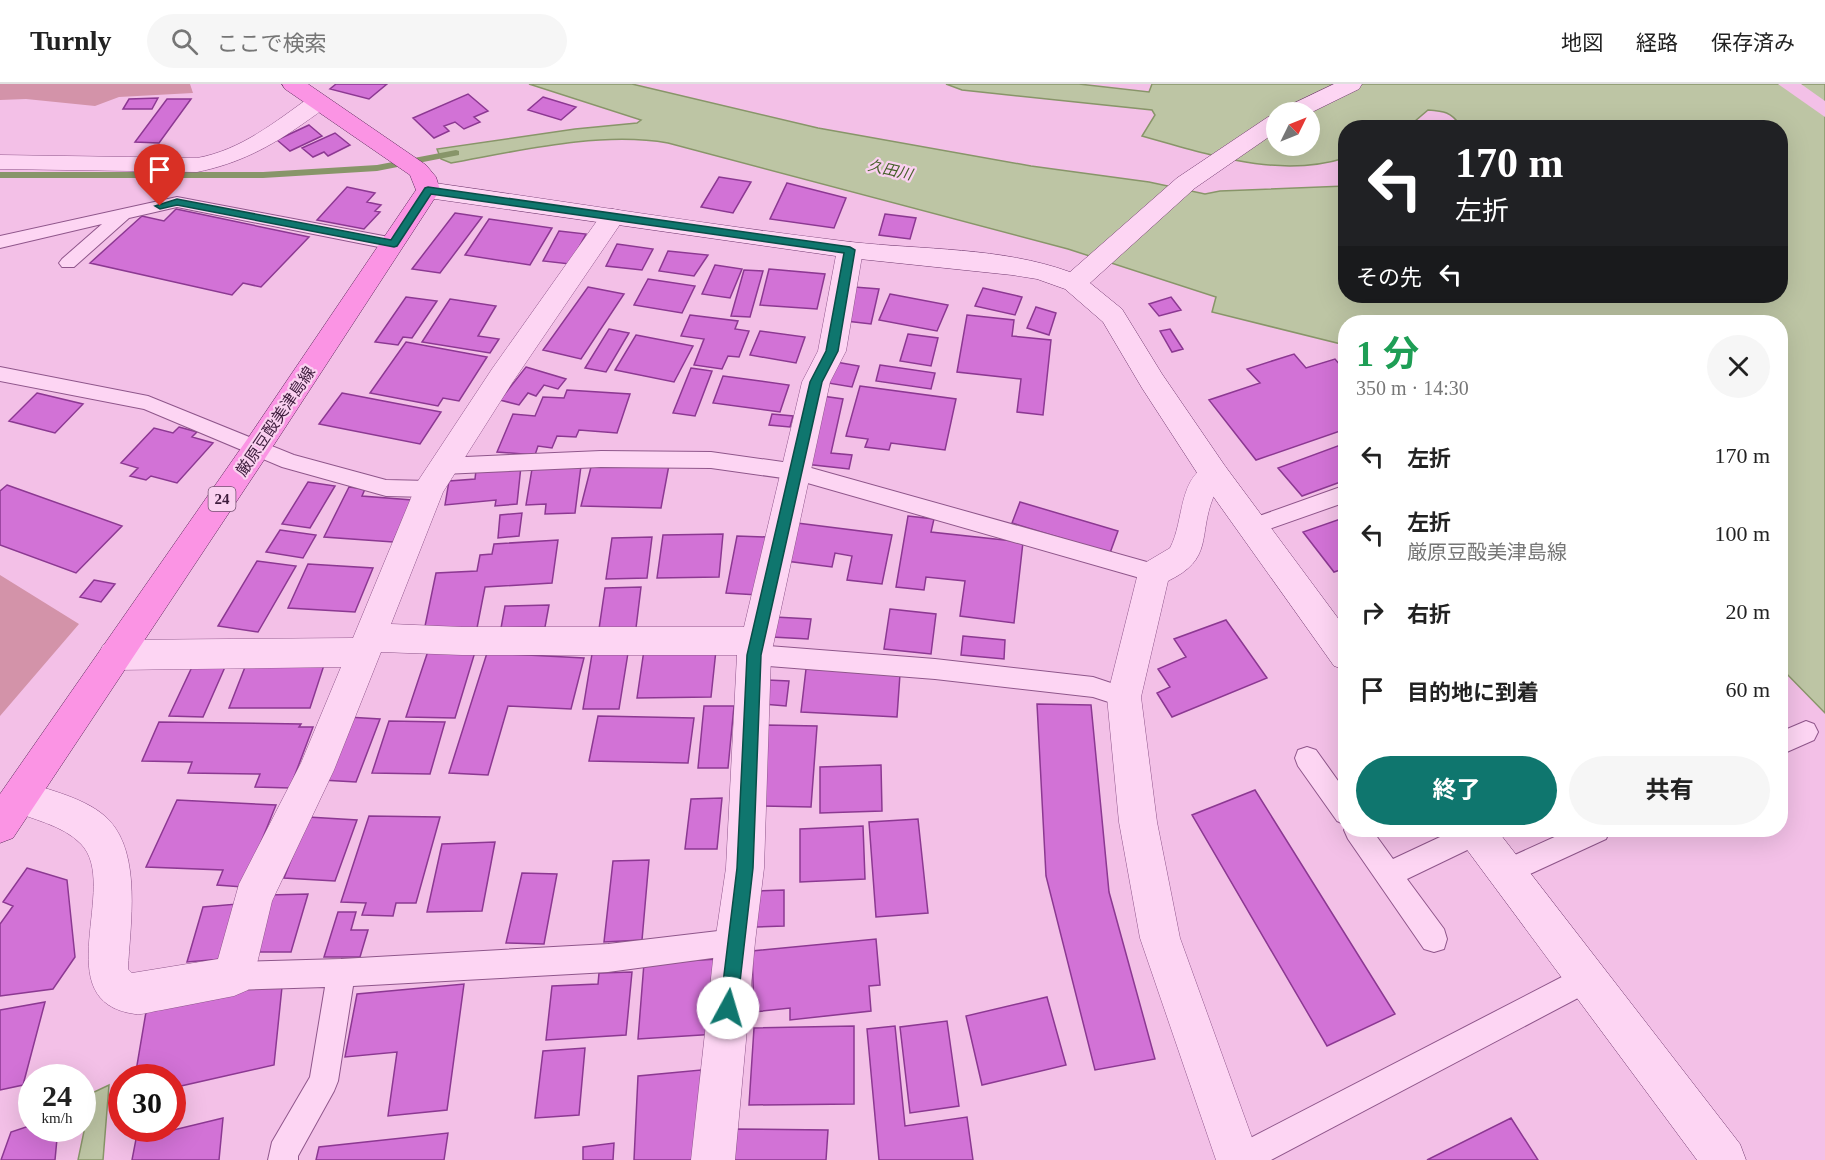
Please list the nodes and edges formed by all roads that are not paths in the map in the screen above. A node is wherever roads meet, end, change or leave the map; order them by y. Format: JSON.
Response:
{"nodes":[{"id":1,"x":293,"y":84,"type":"edge"},
{"id":2,"x":1351,"y":84,"type":"edge"},
{"id":3,"x":318,"y":102,"type":"junction"},
{"id":4,"x":1314,"y":102,"type":"edge"},
{"id":5,"x":1266,"y":129,"type":"edge"},
{"id":6,"x":0,"y":162,"type":"edge"},
{"id":7,"x":414,"y":171,"type":"junction"},
{"id":8,"x":125,"y":214,"type":"junction"},
{"id":9,"x":613,"y":217,"type":"junction"},
{"id":10,"x":0,"y":242,"type":"edge"},
{"id":11,"x":394,"y":244,"type":"junction"},
{"id":12,"x":850,"y":250,"type":"junction"},
{"id":13,"x":68,"y":263,"type":"dead end"},
{"id":14,"x":1084,"y":274,"type":"junction"},
{"id":15,"x":0,"y":374,"type":"edge"},
{"id":16,"x":256,"y":449,"type":"junction"},
{"id":17,"x":797,"y":471,"type":"junction"},
{"id":18,"x":1214,"y":474,"type":"junction"},
{"id":19,"x":436,"y":478,"type":"junction"},
{"id":20,"x":1338,"y":496,"type":"edge"},
{"id":21,"x":1252,"y":526,"type":"junction"},
{"id":22,"x":1154,"y":573,"type":"junction"},
{"id":23,"x":368,"y":644,"type":"junction"},
{"id":24,"x":1338,"y":645,"type":"edge"},
{"id":25,"x":756,"y":648,"type":"junction"},
{"id":26,"x":115,"y":655,"type":"junction"},
{"id":27,"x":1124,"y":697,"type":"junction"},
{"id":28,"x":1806,"y":732,"type":"dead end"},
{"id":29,"x":1788,"y":740,"type":"edge"},
{"id":30,"x":1307,"y":758,"type":"dead end"},
{"id":31,"x":1338,"y":802,"type":"edge"},
{"id":32,"x":10,"y":811,"type":"edge"},
{"id":33,"x":1362,"y":837,"type":"edge"},
{"id":34,"x":1464,"y":837,"type":"edge"},
{"id":35,"x":1480,"y":837,"type":"edge"},
{"id":36,"x":1582,"y":837,"type":"edge"},
{"id":37,"x":1506,"y":872,"type":"junction"},
{"id":38,"x":1389,"y":874,"type":"junction"},
{"id":39,"x":1434,"y":939,"type":"dead end"},
{"id":40,"x":735,"y":942,"type":"junction"},
{"id":41,"x":341,"y":973,"type":"junction"},
{"id":42,"x":234,"y":976,"type":"junction"},
{"id":43,"x":1587,"y":978,"type":"junction"},
{"id":44,"x":283,"y":1160,"type":"edge"},
{"id":45,"x":713,"y":1160,"type":"edge"},
{"id":46,"x":1239,"y":1160,"type":"edge"},
{"id":47,"x":1724,"y":1160,"type":"edge"}],
"edges":[{"from":1,"to":3,"type":"main road"},
{"from":2,"to":4,"type":"street"},
{"from":3,"to":6,"type":"street"},
{"from":3,"to":7,"type":"main road"},
{"from":5,"to":14,"type":"street"},
{"from":7,"to":9,"type":"street"},
{"from":7,"to":11,"type":"main road","name":"厳原豆酘美津島線","number":"24"},
{"from":8,"to":10,"type":"lane"},
{"from":8,"to":11,"type":"lane"},
{"from":8,"to":13,"type":"lane"},
{"from":9,"to":12,"type":"street"},
{"from":9,"to":19,"type":"street"},
{"from":11,"to":16,"type":"main road","name":"厳原豆酘美津島線","number":"24"},
{"from":12,"to":14,"type":"street"},
{"from":12,"to":17,"type":"street"},
{"from":14,"to":18,"type":"street"},
{"from":15,"to":16,"type":"lane"},
{"from":16,"to":19,"type":"lane"},
{"from":16,"to":26,"type":"main road","name":"厳原豆酘美津島線","number":"24"},
{"from":17,"to":19,"type":"lane"},
{"from":17,"to":22,"type":"lane"},
{"from":17,"to":25,"type":"street"},
{"from":18,"to":21,"type":"street"},
{"from":18,"to":22,"type":"street"},
{"from":19,"to":23,"type":"street"},
{"from":20,"to":21,"type":"lane"},
{"from":21,"to":24,"type":"street"},
{"from":22,"to":27,"type":"street"},
{"from":23,"to":25,"type":"street"},
{"from":23,"to":26,"type":"street"},
{"from":23,"to":42,"type":"street"},
{"from":25,"to":27,"type":"lane"},
{"from":25,"to":40,"type":"street"},
{"from":26,"to":32,"type":"main road","name":"厳原豆酘美津島線","number":"24"},
{"from":27,"to":46,"type":"street"},
{"from":28,"to":29,"type":"lane"},
{"from":30,"to":31,"type":"lane"},
{"from":32,"to":42,"type":"street"},
{"from":33,"to":38,"type":"lane"},
{"from":34,"to":38,"type":"lane"},
{"from":35,"to":37,"type":"street"},
{"from":36,"to":37,"type":"lane"},
{"from":37,"to":43,"type":"street"},
{"from":38,"to":39,"type":"lane"},
{"from":40,"to":41,"type":"lane"},
{"from":40,"to":45,"type":"street"},
{"from":41,"to":42,"type":"lane"},
{"from":41,"to":44,"type":"lane"},
{"from":43,"to":46,"type":"lane"},
{"from":43,"to":47,"type":"street"}]}
